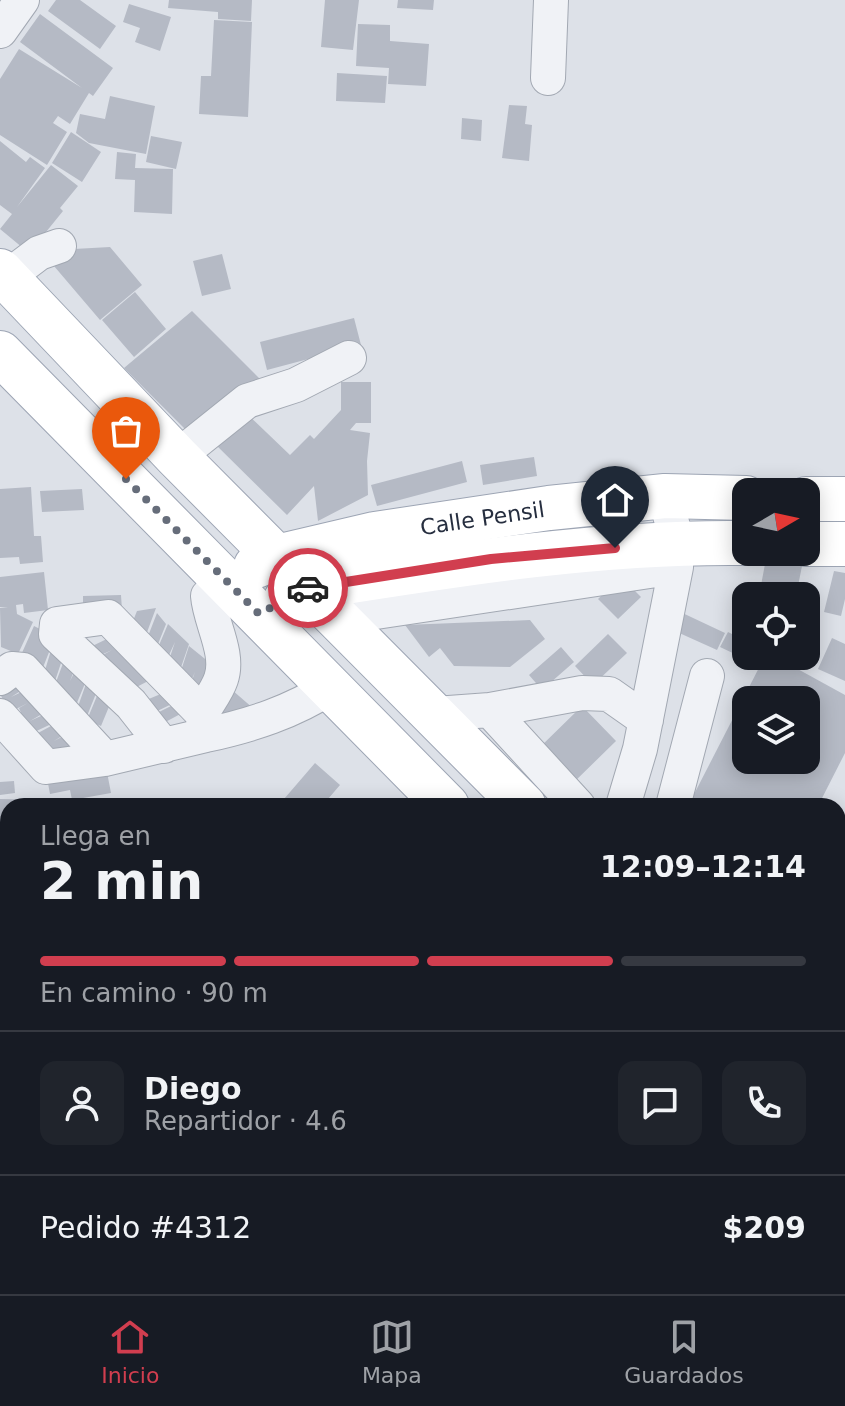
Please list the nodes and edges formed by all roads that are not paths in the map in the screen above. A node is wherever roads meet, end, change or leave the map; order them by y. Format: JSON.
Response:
{"nodes":[{"id":1,"x":22,"y":0,"type":"edge"},
{"id":2,"x":551,"y":0,"type":"edge"},
{"id":3,"x":0,"y":31,"type":"edge"},
{"id":4,"x":548,"y":78,"type":"dead end"},
{"id":5,"x":59,"y":246,"type":"dead end"},
{"id":6,"x":3,"y":274,"type":"edge"},
{"id":7,"x":0,"y":353,"type":"edge"},
{"id":8,"x":349,"y":358,"type":"dead end"},
{"id":9,"x":177,"y":457,"type":"junction"},
{"id":10,"x":665,"y":496,"type":"junction"},
{"id":11,"x":732,"y":498,"type":"edge"},
{"id":12,"x":820,"y":499,"type":"edge"},
{"id":13,"x":845,"y":499,"type":"edge"},
{"id":14,"x":820,"y":544,"type":"edge"},
{"id":15,"x":845,"y":544,"type":"edge"},
{"id":16,"x":732,"y":545,"type":"edge"},
{"id":17,"x":677,"y":554,"type":"junction"},
{"id":18,"x":277,"y":557,"type":"junction"},
{"id":19,"x":225,"y":580,"type":"junction"},
{"id":20,"x":322,"y":603,"type":"junction"},
{"id":21,"x":259,"y":614,"type":"junction"},
{"id":22,"x":707,"y":676,"type":"dead end"},
{"id":23,"x":0,"y":678,"type":"edge"},
{"id":24,"x":331,"y":687,"type":"junction"},
{"id":25,"x":131,"y":704,"type":"junction"},
{"id":26,"x":490,"y":710,"type":"junction"},
{"id":27,"x":435,"y":714,"type":"junction"},
{"id":28,"x":0,"y":716,"type":"edge"},
{"id":29,"x":646,"y":720,"type":"junction"},
{"id":30,"x":204,"y":724,"type":"junction"},
{"id":31,"x":164,"y":746,"type":"junction"},
{"id":32,"x":99,"y":751,"type":"junction"},
{"id":33,"x":439,"y":798,"type":"edge"},
{"id":34,"x":516,"y":798,"type":"edge"},
{"id":35,"x":571,"y":798,"type":"edge"},
{"id":36,"x":625,"y":798,"type":"edge"},
{"id":37,"x":675,"y":798,"type":"edge"}],
"edges":[{"from":1,"to":3,"type":"street"},
{"from":2,"to":4,"type":"street"},
{"from":5,"to":6,"type":"street"},
{"from":6,"to":9,"type":"main road"},
{"from":7,"to":19,"type":"main road"},
{"from":8,"to":9,"type":"street"},
{"from":9,"to":18,"type":"main road"},
{"from":10,"to":11,"type":"main road","name":"Calle Pensil"},
{"from":10,"to":17,"type":"street"},
{"from":10,"to":18,"type":"main road","name":"Calle Pensil"},
{"from":12,"to":13,"type":"main road"},
{"from":14,"to":15,"type":"main road"},
{"from":16,"to":17,"type":"main road","name":"Calle Pensil"},
{"from":17,"to":20,"type":"main road","name":"Calle Pensil"},
{"from":17,"to":29,"type":"street"},
{"from":18,"to":19,"type":"main road","name":"Calle Pensil"},
{"from":18,"to":20,"type":"main road"},
{"from":19,"to":21,"type":"main road"},
{"from":19,"to":30,"type":"street"},
{"from":20,"to":21,"type":"main road","name":"Calle Pensil"},
{"from":20,"to":27,"type":"main road"},
{"from":21,"to":24,"type":"main road"},
{"from":22,"to":37,"type":"street"},
{"from":23,"to":32,"type":"street"},
{"from":24,"to":30,"type":"street"},
{"from":24,"to":33,"type":"main road"},
{"from":25,"to":30,"type":"street"},
{"from":25,"to":31,"type":"street"},
{"from":25,"to":32,"type":"street"},
{"from":26,"to":27,"type":"street"},
{"from":26,"to":29,"type":"street"},
{"from":26,"to":35,"type":"street"},
{"from":27,"to":34,"type":"main road"},
{"from":28,"to":32,"type":"street"},
{"from":29,"to":36,"type":"street"},
{"from":30,"to":31,"type":"street"},
{"from":31,"to":32,"type":"street"}]}
